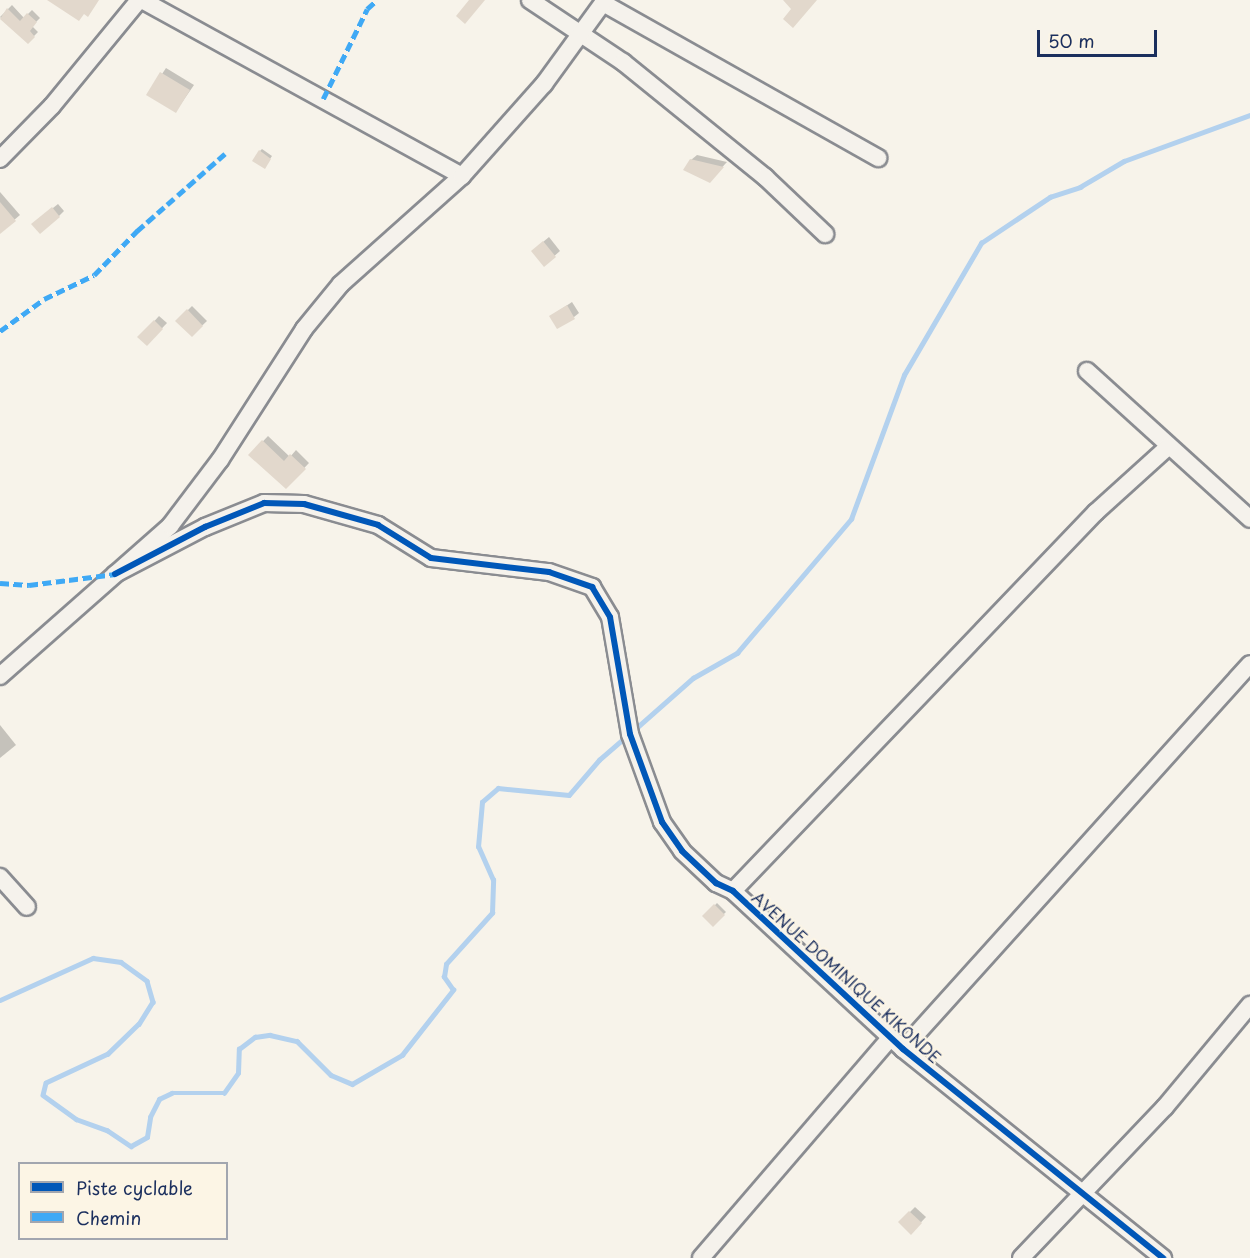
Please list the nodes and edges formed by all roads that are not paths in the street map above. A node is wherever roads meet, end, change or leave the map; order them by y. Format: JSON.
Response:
{"nodes":[{"id":1,"x":141,"y":0,"type":"edge"},
{"id":2,"x":530,"y":0,"type":"edge"},
{"id":3,"x":604,"y":1,"type":"edge"},
{"id":4,"x":580,"y":32,"type":"junction"},
{"id":5,"x":878,"y":158,"type":"dead end"},
{"id":6,"x":0,"y":159,"type":"edge"},
{"id":7,"x":462,"y":176,"type":"junction"},
{"id":8,"x":825,"y":234,"type":"dead end"},
{"id":9,"x":1087,"y":371,"type":"dead end"},
{"id":10,"x":1169,"y":446,"type":"junction"},
{"id":11,"x":1250,"y":519,"type":"edge"},
{"id":12,"x":115,"y":574,"type":"junction"},
{"id":13,"x":1250,"y":664,"type":"edge"},
{"id":14,"x":0,"y":676,"type":"edge"},
{"id":15,"x":0,"y":877,"type":"edge"},
{"id":16,"x":733,"y":891,"type":"junction"},
{"id":17,"x":27,"y":907,"type":"dead end"},
{"id":18,"x":1250,"y":1005,"type":"edge"},
{"id":19,"x":897,"y":1043,"type":"junction"},
{"id":20,"x":1082,"y":1194,"type":"junction"},
{"id":21,"x":701,"y":1258,"type":"edge"},
{"id":22,"x":1021,"y":1258,"type":"edge"},
{"id":23,"x":1163,"y":1258,"type":"edge"}],
"edges":[{"from":1,"to":6,"type":"street"},
{"from":1,"to":7,"type":"street"},
{"from":2,"to":4,"type":"street"},
{"from":3,"to":4,"type":"street"},
{"from":3,"to":5,"type":"street"},
{"from":4,"to":7,"type":"street"},
{"from":4,"to":8,"type":"street"},
{"from":7,"to":12,"type":"street"},
{"from":9,"to":10,"type":"street"},
{"from":10,"to":11,"type":"street"},
{"from":10,"to":16,"type":"street"},
{"from":12,"to":14,"type":"street"},
{"from":12,"to":16,"type":"street","name":"AVENUE DOMINIQUE KIKONDE"},
{"from":13,"to":19,"type":"street"},
{"from":15,"to":17,"type":"street"},
{"from":16,"to":19,"type":"street","name":"AVENUE DOMINIQUE KIKONDE"},
{"from":18,"to":20,"type":"street"},
{"from":19,"to":20,"type":"street","name":"AVENUE DOMINIQUE KIKONDE"},
{"from":19,"to":21,"type":"street"},
{"from":20,"to":22,"type":"street"},
{"from":20,"to":23,"type":"street","name":"AVENUE DOMINIQUE KIKONDE"}]}
